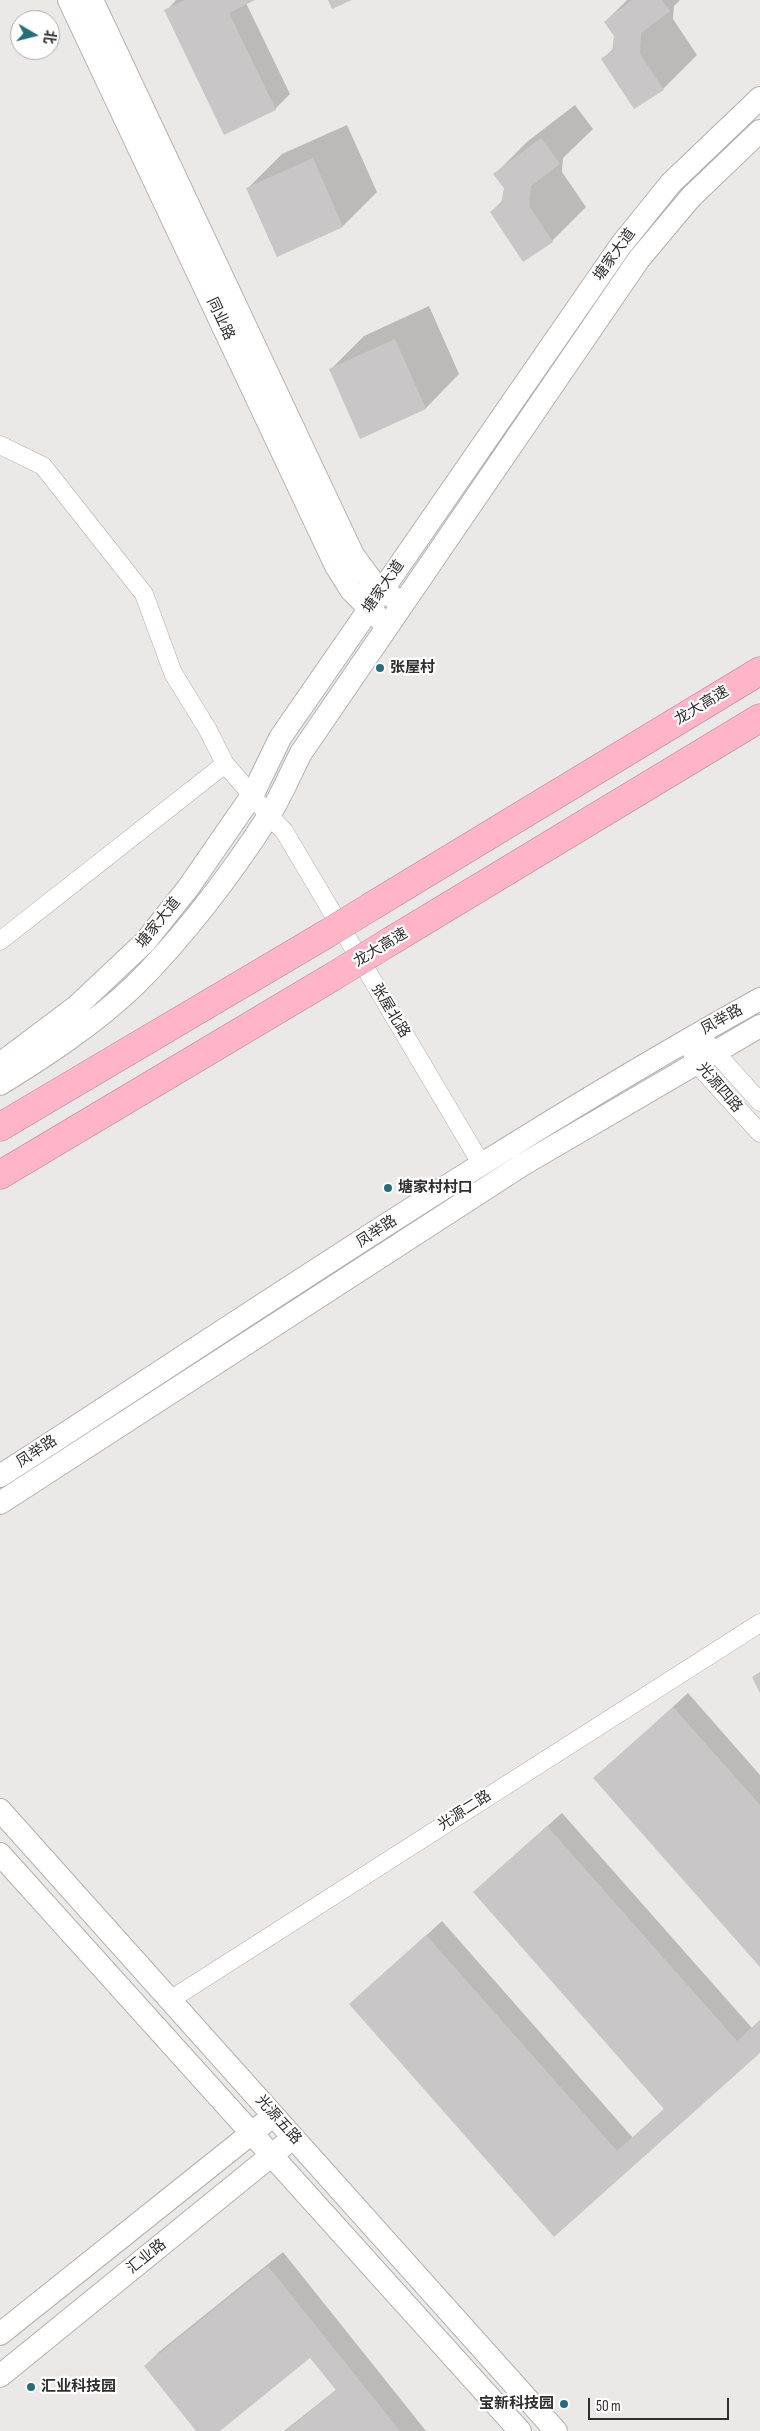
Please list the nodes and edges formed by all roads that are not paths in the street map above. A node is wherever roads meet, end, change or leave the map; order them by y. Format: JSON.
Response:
{"nodes":[{"id":1,"x":69,"y":0,"type":"edge"},
{"id":2,"x":92,"y":0,"type":"edge"},
{"id":3,"x":760,"y":98,"type":"edge"},
{"id":4,"x":760,"y":131,"type":"edge"},
{"id":5,"x":0,"y":445,"type":"edge"},
{"id":6,"x":383,"y":589,"type":"junction"},
{"id":7,"x":403,"y":604,"type":"junction"},
{"id":8,"x":369,"y":610,"type":"junction"},
{"id":9,"x":388,"y":626,"type":"junction"},
{"id":10,"x":760,"y":671,"type":"edge"},
{"id":11,"x":760,"y":718,"type":"edge"},
{"id":12,"x":225,"y":764,"type":"junction"},
{"id":13,"x":253,"y":794,"type":"junction"},
{"id":14,"x":268,"y":816,"type":"junction"},
{"id":15,"x":0,"y":941,"type":"edge"},
{"id":16,"x":760,"y":998,"type":"edge"},
{"id":17,"x":760,"y":1026,"type":"edge"},
{"id":18,"x":694,"y":1035,"type":"junction"},
{"id":19,"x":706,"y":1058,"type":"junction"},
{"id":20,"x":0,"y":1064,"type":"edge"},
{"id":21,"x":0,"y":1084,"type":"edge"},
{"id":22,"x":760,"y":1102,"type":"edge"},
{"id":23,"x":0,"y":1127,"type":"edge"},
{"id":24,"x":760,"y":1134,"type":"edge"},
{"id":25,"x":482,"y":1165,"type":"junction"},
{"id":26,"x":0,"y":1175,"type":"edge"},
{"id":27,"x":0,"y":1476,"type":"edge"},
{"id":28,"x":0,"y":1503,"type":"edge"},
{"id":29,"x":760,"y":1623,"type":"edge"},
{"id":30,"x":0,"y":1810,"type":"edge"},
{"id":31,"x":0,"y":1854,"type":"edge"},
{"id":32,"x":170,"y":2000,"type":"junction"},
{"id":33,"x":274,"y":2116,"type":"junction"},
{"id":34,"x":251,"y":2132,"type":"junction"},
{"id":35,"x":293,"y":2137,"type":"junction"},
{"id":36,"x":273,"y":2157,"type":"junction"},
{"id":37,"x":0,"y":2334,"type":"edge"},
{"id":38,"x":0,"y":2376,"type":"edge"},
{"id":39,"x":520,"y":2431,"type":"edge"},
{"id":40,"x":556,"y":2431,"type":"edge"}],
"edges":[{"from":1,"to":8,"type":"street","name":"同业路"},
{"from":2,"to":6,"type":"street","name":"同业路"},
{"from":3,"to":6,"type":"street","name":"塘家大道"},
{"from":4,"to":7,"type":"street","name":"塘家大道"},
{"from":5,"to":12,"type":"street","name":"张屋北路"},
{"from":6,"to":7,"type":"street","name":"同业路"},
{"from":6,"to":8,"type":"street","name":"塘家大道"},
{"from":7,"to":9,"type":"street","name":"塘家大道"},
{"from":8,"to":9,"type":"street","name":"同业路"},
{"from":8,"to":13,"type":"street","name":"塘家大道"},
{"from":9,"to":14,"type":"street","name":"塘家大道"},
{"from":10,"to":23,"type":"highway","name":"龙大高速","bridge":true},
{"from":11,"to":26,"type":"highway","name":"龙大高速","bridge":true},
{"from":12,"to":13,"type":"street","name":"张屋北路"},
{"from":12,"to":15,"type":"street"},
{"from":13,"to":14,"type":"street","name":"张屋北路"},
{"from":13,"to":20,"type":"street","name":"塘家大道"},
{"from":14,"to":21,"type":"street","name":"塘家大道"},
{"from":14,"to":25,"type":"street","name":"张屋北路"},
{"from":16,"to":18,"type":"street","name":"凤举路"},
{"from":17,"to":19,"type":"street","name":"凤举路"},
{"from":18,"to":19,"type":"street","name":"光源四路"},
{"from":18,"to":25,"type":"street","name":"凤举路"},
{"from":19,"to":22,"type":"street","name":"光源四路"},
{"from":19,"to":24,"type":"street","name":"光源四路"},
{"from":19,"to":28,"type":"street","name":"凤举路"},
{"from":25,"to":27,"type":"street","name":"凤举路"},
{"from":29,"to":32,"type":"street","name":"光源二路"},
{"from":30,"to":32,"type":"street","name":"光源五路"},
{"from":31,"to":34,"type":"street","name":"光源五路"},
{"from":32,"to":33,"type":"street","name":"光源五路"},
{"from":33,"to":34,"type":"street"},
{"from":33,"to":35,"type":"street","name":"光源五路"},
{"from":34,"to":36,"type":"street","name":"光源五路"},
{"from":34,"to":37,"type":"street"},
{"from":35,"to":36,"type":"street","name":"汇业路"},
{"from":35,"to":40,"type":"street","name":"光源五路"},
{"from":36,"to":38,"type":"street","name":"汇业路"},
{"from":36,"to":39,"type":"street","name":"光源五路"}]}
